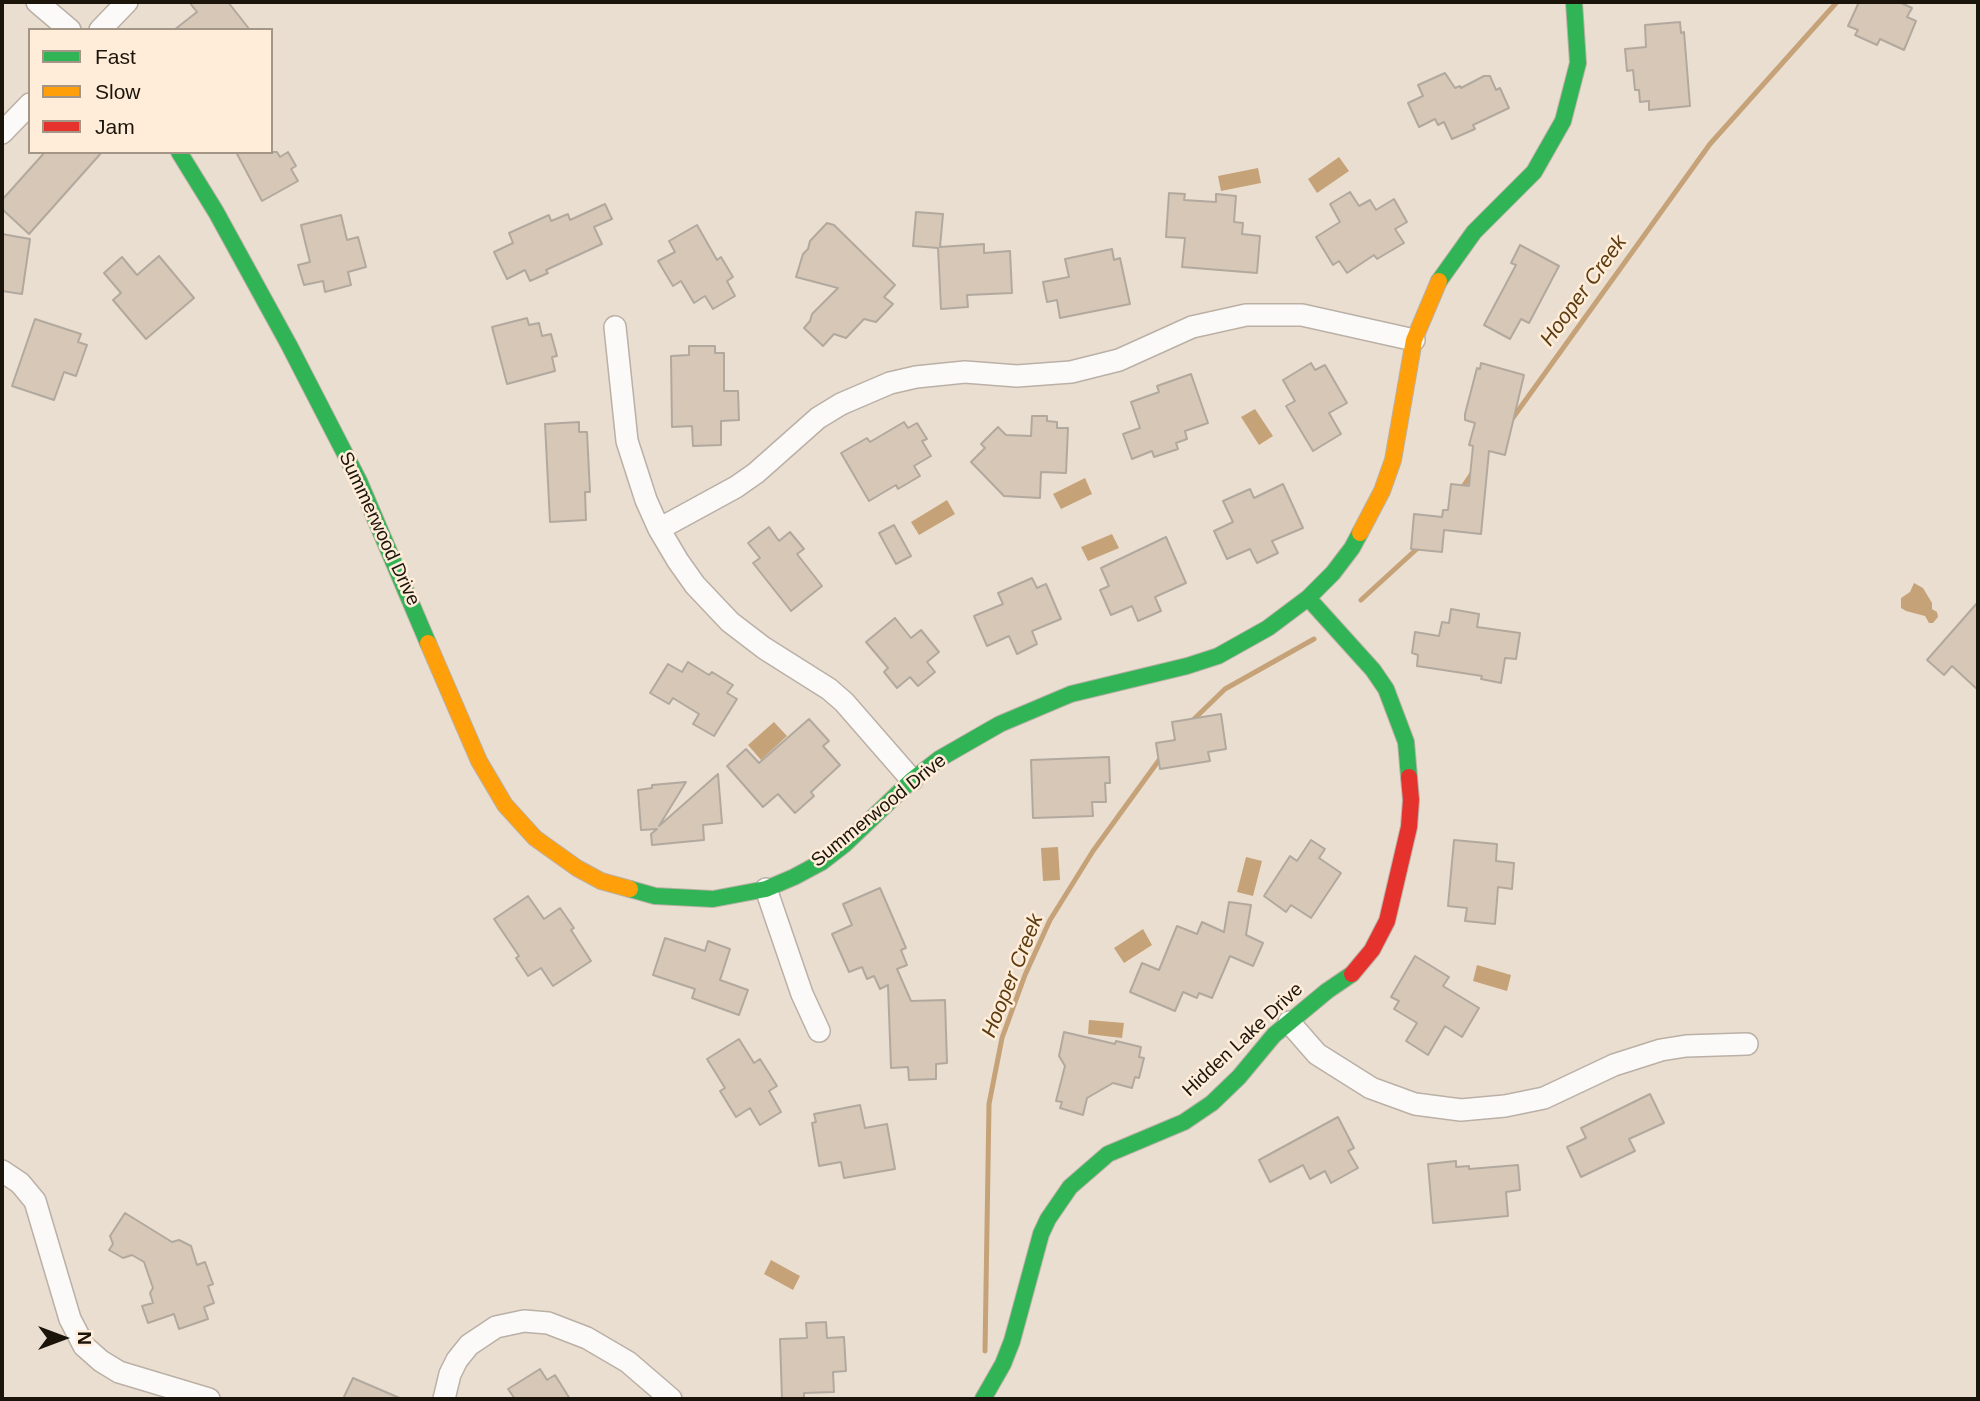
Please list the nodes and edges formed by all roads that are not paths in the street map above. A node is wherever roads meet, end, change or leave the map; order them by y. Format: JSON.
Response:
{"nodes":[{"id":1,"x":37,"y":2,"type":"edge"},
{"id":2,"x":127,"y":2,"type":"edge"},
{"id":3,"x":1574,"y":2,"type":"edge"},
{"id":4,"x":68,"y":28,"type":"edge"},
{"id":5,"x":102,"y":28,"type":"edge"},
{"id":6,"x":28,"y":106,"type":"edge"},
{"id":7,"x":2,"y":134,"type":"edge"},
{"id":8,"x":180,"y":154,"type":"edge"},
{"id":9,"x":615,"y":327,"type":"dead end"},
{"id":10,"x":1414,"y":340,"type":"junction"},
{"id":11,"x":659,"y":529,"type":"junction"},
{"id":12,"x":1308,"y":598,"type":"junction"},
{"id":13,"x":912,"y":780,"type":"junction"},
{"id":14,"x":766,"y":889,"type":"junction"},
{"id":15,"x":1289,"y":1022,"type":"junction"},
{"id":16,"x":819,"y":1031,"type":"dead end"},
{"id":17,"x":1747,"y":1044,"type":"dead end"},
{"id":18,"x":2,"y":1171,"type":"edge"},
{"id":19,"x":209,"y":1399,"type":"edge"},
{"id":20,"x":444,"y":1399,"type":"edge"},
{"id":21,"x":671,"y":1399,"type":"edge"},
{"id":22,"x":983,"y":1399,"type":"edge"}],
"edges":[{"from":1,"to":4,"type":"street"},
{"from":2,"to":5,"type":"street"},
{"from":3,"to":10,"type":"street","name":"Summerwood Drive"},
{"from":6,"to":7,"type":"street"},
{"from":8,"to":14,"type":"street","name":"Summerwood Drive"},
{"from":9,"to":11,"type":"street"},
{"from":10,"to":11,"type":"street"},
{"from":10,"to":12,"type":"street","name":"Summerwood Drive"},
{"from":11,"to":13,"type":"street"},
{"from":12,"to":13,"type":"street","name":"Summerwood Drive"},
{"from":12,"to":15,"type":"street","name":"Hidden Lake Drive"},
{"from":13,"to":14,"type":"street","name":"Summerwood Drive"},
{"from":14,"to":16,"type":"street"},
{"from":15,"to":17,"type":"street"},
{"from":15,"to":22,"type":"street","name":"Hidden Lake Drive"},
{"from":18,"to":19,"type":"street"},
{"from":20,"to":21,"type":"street"}]}
